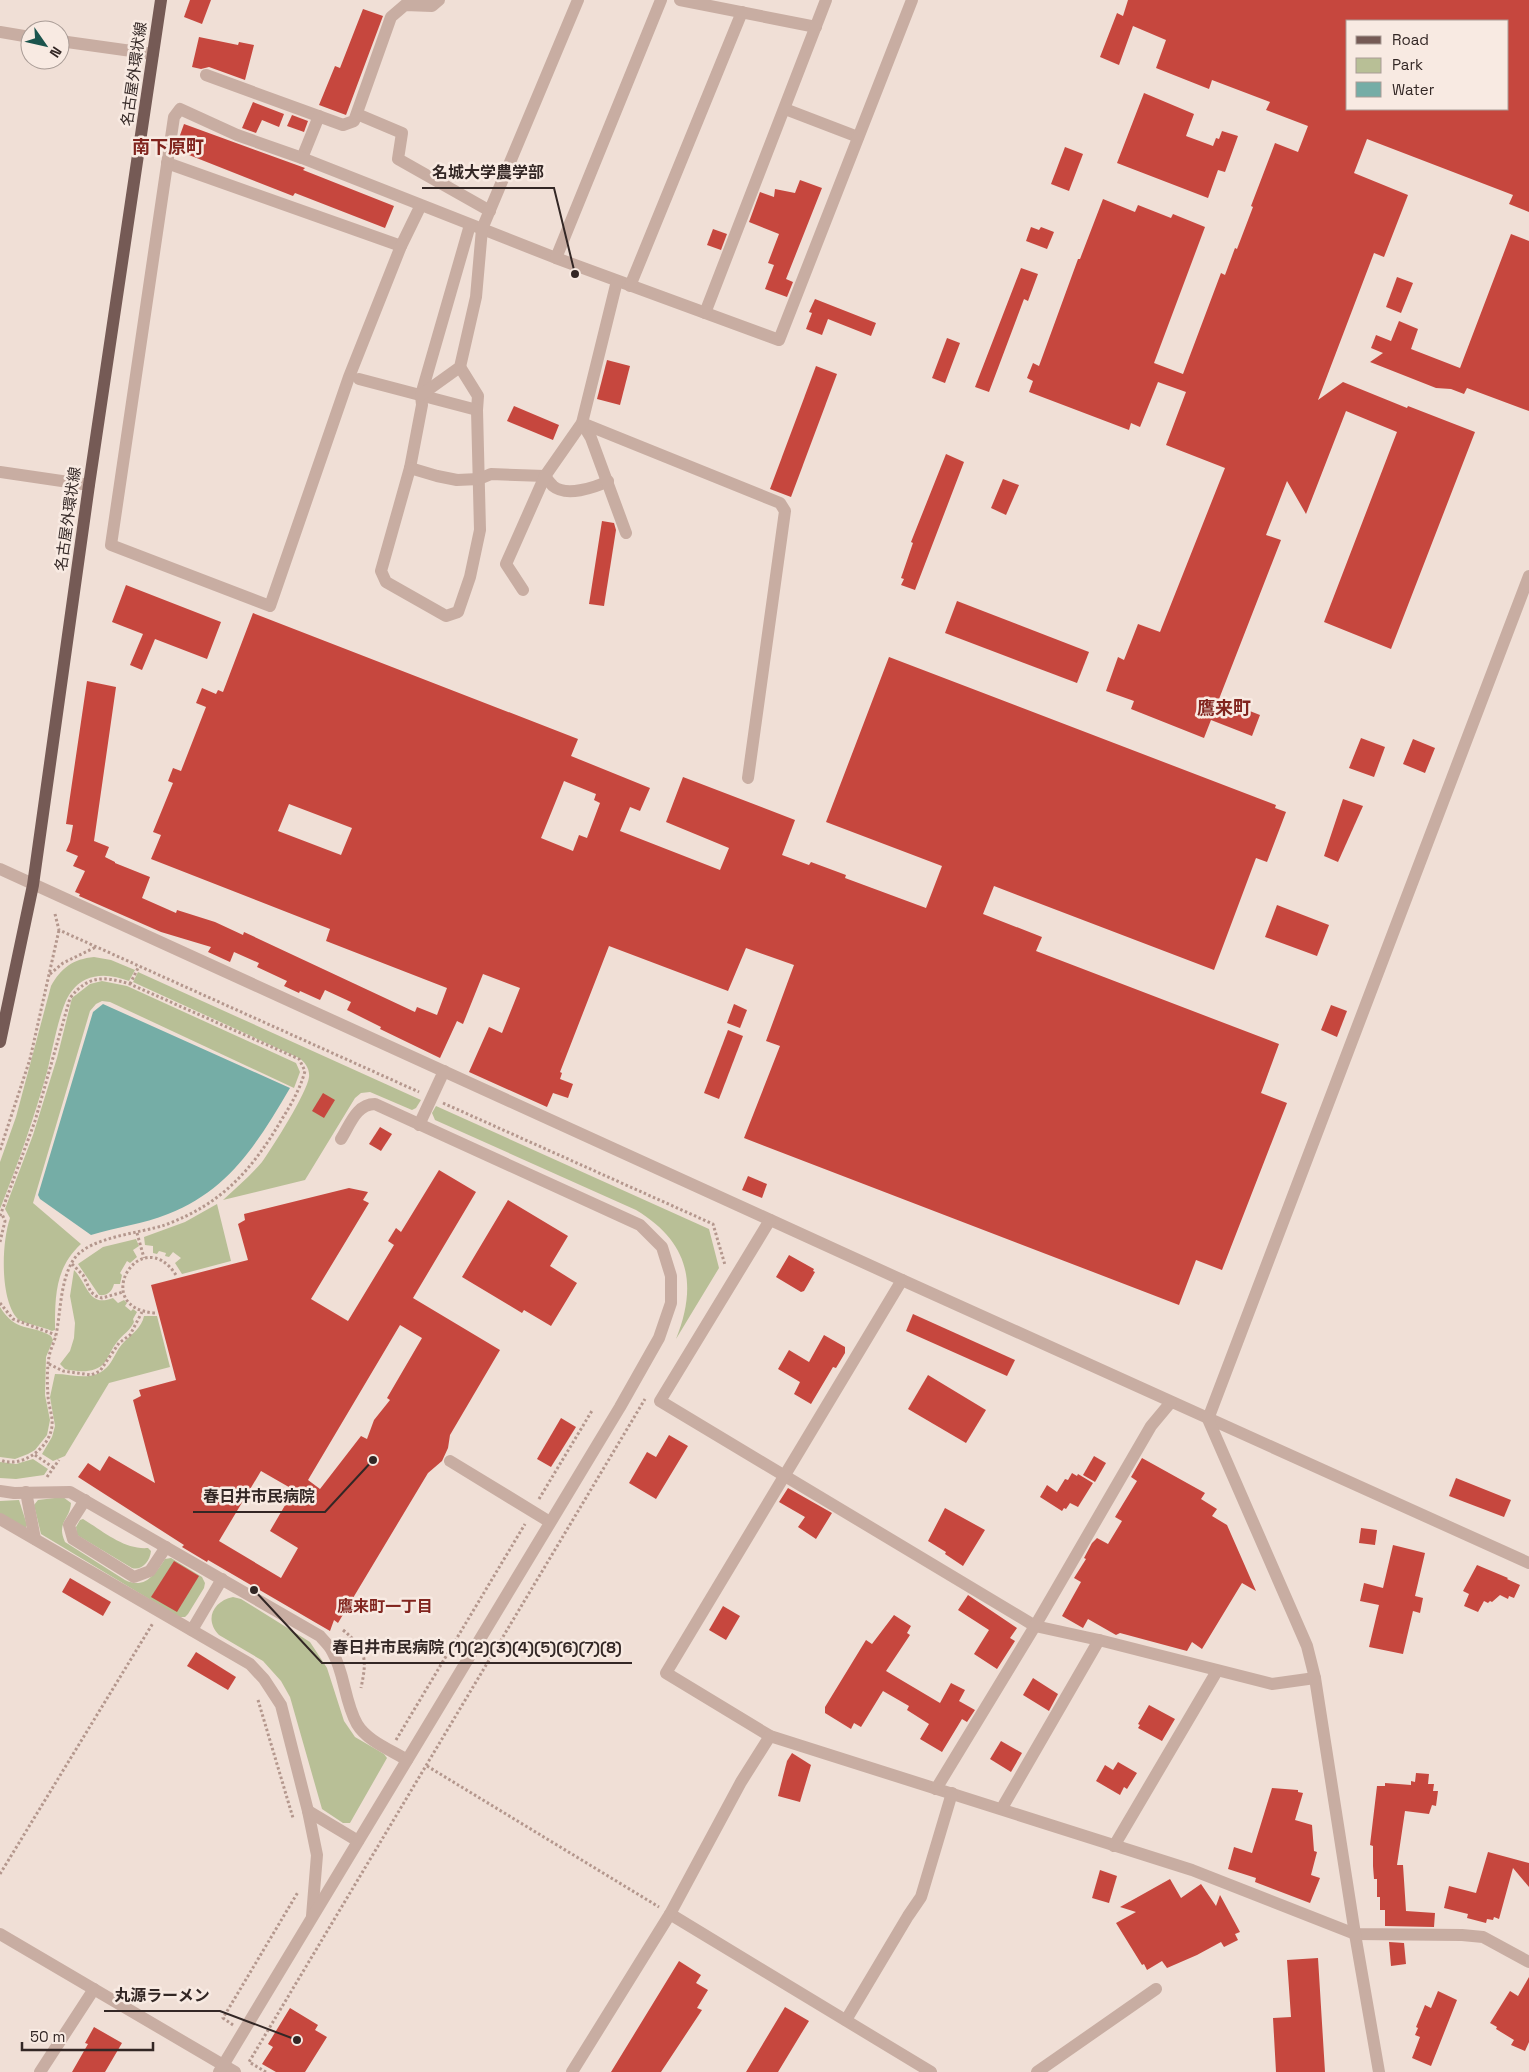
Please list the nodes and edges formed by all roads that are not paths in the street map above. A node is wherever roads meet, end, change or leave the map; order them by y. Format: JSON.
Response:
{"nodes":[{"id":1,"x":161,"y":0,"type":"edge"},
{"id":2,"x":439,"y":0,"type":"edge"},
{"id":3,"x":578,"y":0,"type":"edge"},
{"id":4,"x":661,"y":0,"type":"edge"},
{"id":5,"x":680,"y":0,"type":"edge"},
{"id":6,"x":826,"y":0,"type":"edge"},
{"id":7,"x":912,"y":0,"type":"edge"},
{"id":8,"x":742,"y":12,"type":"junction"},
{"id":9,"x":816,"y":27,"type":"junction"},
{"id":10,"x":0,"y":32,"type":"edge"},
{"id":11,"x":20,"y":35,"type":"edge"},
{"id":12,"x":70,"y":42,"type":"edge"},
{"id":13,"x":153,"y":54,"type":"junction"},
{"id":14,"x":206,"y":74,"type":"dead end"},
{"id":15,"x":785,"y":109,"type":"junction"},
{"id":16,"x":356,"y":114,"type":"junction"},
{"id":17,"x":319,"y":116,"type":"junction"},
{"id":18,"x":858,"y":137,"type":"junction"},
{"id":19,"x":302,"y":158,"type":"junction"},
{"id":20,"x":167,"y":163,"type":"junction"},
{"id":21,"x":421,"y":205,"type":"junction"},
{"id":22,"x":490,"y":211,"type":"junction"},
{"id":23,"x":476,"y":227,"type":"junction"},
{"id":24,"x":400,"y":246,"type":"junction"},
{"id":25,"x":556,"y":258,"type":"junction"},
{"id":26,"x":617,"y":281,"type":"junction"},
{"id":27,"x":630,"y":286,"type":"junction"},
{"id":28,"x":704,"y":313,"type":"junction"},
{"id":29,"x":460,"y":367,"type":"junction"},
{"id":30,"x":359,"y":379,"type":"dead end"},
{"id":31,"x":421,"y":394,"type":"junction"},
{"id":32,"x":477,"y":410,"type":"junction"},
{"id":33,"x":582,"y":423,"type":"junction"},
{"id":34,"x":410,"y":468,"type":"junction"},
{"id":35,"x":0,"y":472,"type":"edge"},
{"id":36,"x":545,"y":476,"type":"junction"},
{"id":37,"x":479,"y":479,"type":"junction"},
{"id":38,"x":608,"y":481,"type":"junction"},
{"id":39,"x":89,"y":485,"type":"junction"},
{"id":40,"x":626,"y":533,"type":"dead end"},
{"id":41,"x":1529,"y":576,"type":"edge"},
{"id":42,"x":522,"y":590,"type":"dead end"},
{"id":43,"x":748,"y":778,"type":"dead end"},
{"id":44,"x":0,"y":868,"type":"edge"},
{"id":45,"x":33,"y":885,"type":"junction"},
{"id":46,"x":0,"y":1042,"type":"edge"},
{"id":47,"x":444,"y":1071,"type":"junction"},
{"id":48,"x":419,"y":1125,"type":"junction"},
{"id":49,"x":340,"y":1139,"type":"dead end"},
{"id":50,"x":770,"y":1220,"type":"junction"},
{"id":51,"x":902,"y":1280,"type":"junction"},
{"id":52,"x":1171,"y":1402,"type":"junction"},
{"id":53,"x":1208,"y":1419,"type":"junction"},
{"id":54,"x":450,"y":1461,"type":"dead end"},
{"id":55,"x":784,"y":1476,"type":"junction"},
{"id":56,"x":0,"y":1491,"type":"edge"},
{"id":57,"x":26,"y":1492,"type":"junction"},
{"id":58,"x":84,"y":1500,"type":"junction"},
{"id":59,"x":0,"y":1519,"type":"edge"},
{"id":60,"x":550,"y":1522,"type":"junction"},
{"id":61,"x":35,"y":1539,"type":"junction"},
{"id":62,"x":166,"y":1547,"type":"junction"},
{"id":63,"x":1529,"y":1562,"type":"edge"},
{"id":64,"x":222,"y":1579,"type":"junction"},
{"id":65,"x":1035,"y":1626,"type":"junction"},
{"id":66,"x":192,"y":1630,"type":"junction"},
{"id":67,"x":1100,"y":1640,"type":"junction"},
{"id":68,"x":1217,"y":1671,"type":"junction"},
{"id":69,"x":1316,"y":1678,"type":"junction"},
{"id":70,"x":770,"y":1736,"type":"junction"},
{"id":71,"x":407,"y":1760,"type":"junction"},
{"id":72,"x":936,"y":1789,"type":"junction"},
{"id":73,"x":952,"y":1793,"type":"junction"},
{"id":74,"x":1002,"y":1808,"type":"junction"},
{"id":75,"x":308,"y":1811,"type":"junction"},
{"id":76,"x":358,"y":1841,"type":"junction"},
{"id":77,"x":1114,"y":1846,"type":"junction"},
{"id":78,"x":670,"y":1914,"type":"junction"},
{"id":79,"x":312,"y":1919,"type":"junction"},
{"id":80,"x":0,"y":1934,"type":"edge"},
{"id":81,"x":1355,"y":1934,"type":"junction"},
{"id":82,"x":1529,"y":1962,"type":"edge"},
{"id":83,"x":94,"y":1989,"type":"junction"},
{"id":84,"x":1156,"y":1989,"type":"dead end"},
{"id":85,"x":846,"y":2020,"type":"junction"},
{"id":86,"x":221,"y":2068,"type":"edge"},
{"id":87,"x":926,"y":2071,"type":"edge"},
{"id":88,"x":40,"y":2072,"type":"edge"},
{"id":89,"x":235,"y":2072,"type":"edge"},
{"id":90,"x":572,"y":2072,"type":"edge"},
{"id":91,"x":1037,"y":2072,"type":"edge"},
{"id":92,"x":1379,"y":2072,"type":"edge"}],
"edges":[{"from":1,"to":13,"type":"main road","name":"名古屋外環状線"},
{"from":2,"to":16,"type":"street"},
{"from":3,"to":22,"type":"street"},
{"from":4,"to":25,"type":"street"},
{"from":5,"to":8,"type":"street"},
{"from":6,"to":9,"type":"street"},
{"from":7,"to":18,"type":"street"},
{"from":8,"to":9,"type":"street"},
{"from":8,"to":27,"type":"street"},
{"from":9,"to":15,"type":"street"},
{"from":10,"to":11,"type":"street"},
{"from":12,"to":13,"type":"street"},
{"from":13,"to":39,"type":"main road","name":"名古屋外環状線"},
{"from":14,"to":17,"type":"street"},
{"from":15,"to":18,"type":"street"},
{"from":15,"to":28,"type":"street"},
{"from":16,"to":17,"type":"street"},
{"from":16,"to":22,"type":"street"},
{"from":17,"to":19,"type":"street"},
{"from":18,"to":28,"type":"street"},
{"from":19,"to":20,"type":"street"},
{"from":19,"to":21,"type":"street"},
{"from":20,"to":24,"type":"street"},
{"from":20,"to":24,"type":"street"},
{"from":21,"to":23,"type":"street"},
{"from":21,"to":24,"type":"street"},
{"from":22,"to":23,"type":"street"},
{"from":23,"to":25,"type":"street"},
{"from":23,"to":29,"type":"street"},
{"from":23,"to":31,"type":"street"},
{"from":25,"to":26,"type":"street"},
{"from":26,"to":27,"type":"street"},
{"from":26,"to":33,"type":"street"},
{"from":27,"to":28,"type":"street"},
{"from":29,"to":31,"type":"street"},
{"from":29,"to":32,"type":"street"},
{"from":30,"to":31,"type":"street"},
{"from":31,"to":32,"type":"street"},
{"from":31,"to":34,"type":"street"},
{"from":32,"to":37,"type":"street"},
{"from":33,"to":36,"type":"street"},
{"from":33,"to":38,"type":"street"},
{"from":33,"to":43,"type":"street"},
{"from":34,"to":37,"type":"street"},
{"from":34,"to":37,"type":"street"},
{"from":35,"to":39,"type":"street"},
{"from":36,"to":37,"type":"street"},
{"from":36,"to":38,"type":"street"},
{"from":36,"to":42,"type":"street"},
{"from":38,"to":40,"type":"street"},
{"from":39,"to":45,"type":"main road","name":"名古屋外環状線"},
{"from":41,"to":53,"type":"street"},
{"from":44,"to":45,"type":"street"},
{"from":45,"to":46,"type":"main road","name":"名古屋外環状線"},
{"from":45,"to":47,"type":"street"},
{"from":47,"to":48,"type":"street"},
{"from":47,"to":50,"type":"street"},
{"from":48,"to":49,"type":"street"},
{"from":48,"to":60,"type":"street"},
{"from":50,"to":51,"type":"street"},
{"from":50,"to":55,"type":"street"},
{"from":51,"to":52,"type":"street"},
{"from":51,"to":55,"type":"street"},
{"from":52,"to":53,"type":"street"},
{"from":52,"to":65,"type":"street"},
{"from":53,"to":63,"type":"street"},
{"from":53,"to":69,"type":"street"},
{"from":54,"to":60,"type":"street"},
{"from":55,"to":65,"type":"street"},
{"from":55,"to":70,"type":"street"},
{"from":56,"to":57,"type":"street"},
{"from":57,"to":58,"type":"street"},
{"from":57,"to":61,"type":"street"},
{"from":58,"to":62,"type":"street"},
{"from":58,"to":62,"type":"street"},
{"from":59,"to":61,"type":"street"},
{"from":60,"to":71,"type":"street"},
{"from":61,"to":66,"type":"street"},
{"from":62,"to":64,"type":"street"},
{"from":64,"to":66,"type":"street"},
{"from":64,"to":71,"type":"street"},
{"from":65,"to":67,"type":"street"},
{"from":65,"to":72,"type":"street"},
{"from":66,"to":75,"type":"street"},
{"from":67,"to":68,"type":"street"},
{"from":67,"to":74,"type":"street"},
{"from":68,"to":69,"type":"street"},
{"from":68,"to":77,"type":"street"},
{"from":69,"to":81,"type":"street"},
{"from":70,"to":72,"type":"street"},
{"from":70,"to":78,"type":"street"},
{"from":71,"to":76,"type":"street"},
{"from":72,"to":73,"type":"street"},
{"from":73,"to":74,"type":"street"},
{"from":73,"to":85,"type":"street"},
{"from":74,"to":77,"type":"street"},
{"from":75,"to":76,"type":"street"},
{"from":75,"to":79,"type":"street"},
{"from":76,"to":79,"type":"street"},
{"from":77,"to":81,"type":"street"},
{"from":78,"to":85,"type":"street"},
{"from":78,"to":90,"type":"street"},
{"from":79,"to":86,"type":"street"},
{"from":80,"to":83,"type":"street"},
{"from":81,"to":82,"type":"street"},
{"from":81,"to":92,"type":"street"},
{"from":83,"to":86,"type":"street"},
{"from":83,"to":88,"type":"street"},
{"from":84,"to":91,"type":"street"},
{"from":85,"to":87,"type":"street"},
{"from":86,"to":89,"type":"street"}]}
